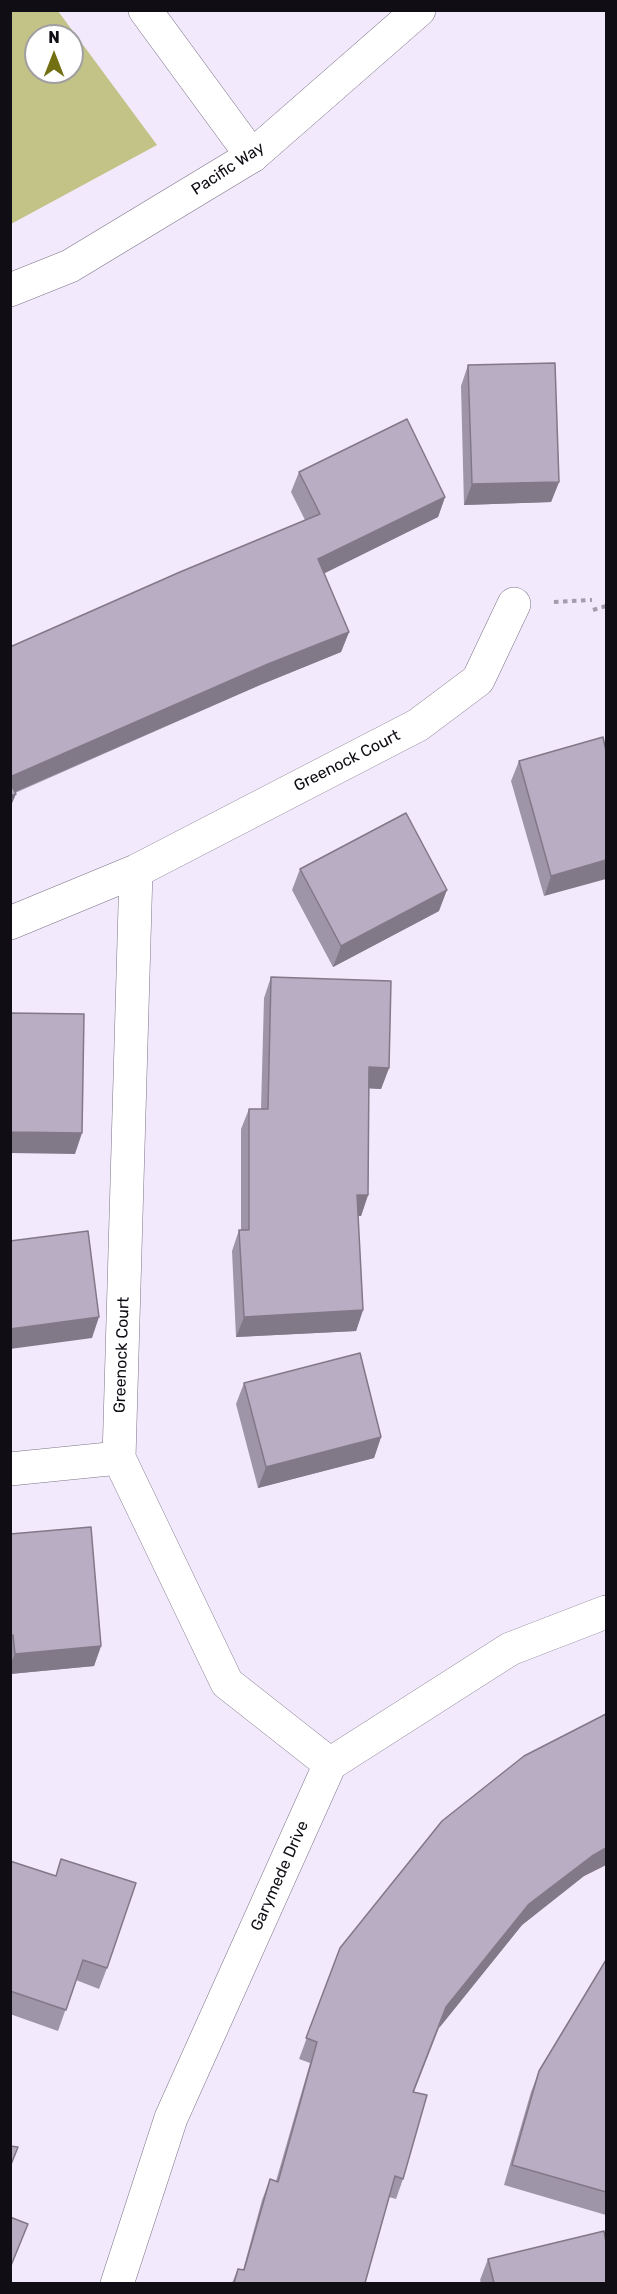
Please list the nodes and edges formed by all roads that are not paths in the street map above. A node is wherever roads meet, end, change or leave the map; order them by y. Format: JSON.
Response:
{"nodes":[{"id":1,"x":145,"y":10,"type":"edge"},
{"id":2,"x":419,"y":10,"type":"edge"},
{"id":3,"x":252,"y":156,"type":"junction"},
{"id":4,"x":10,"y":290,"type":"edge"},
{"id":5,"x":514,"y":604,"type":"dead end"},
{"id":6,"x":136,"y":871,"type":"junction"},
{"id":7,"x":10,"y":923,"type":"edge"},
{"id":8,"x":119,"y":1458,"type":"junction"},
{"id":9,"x":10,"y":1469,"type":"edge"},
{"id":10,"x":606,"y":1612,"type":"edge"},
{"id":11,"x":330,"y":1764,"type":"junction"},
{"id":12,"x":117,"y":2283,"type":"edge"}],
"edges":[{"from":1,"to":3,"type":"street"},
{"from":2,"to":3,"type":"street","name":"Pacific Way"},
{"from":3,"to":4,"type":"street","name":"Pacific Way"},
{"from":5,"to":6,"type":"street","name":"Greenock Court"},
{"from":6,"to":7,"type":"street","name":"Greenock Court"},
{"from":6,"to":8,"type":"street","name":"Greenock Court"},
{"from":8,"to":9,"type":"street"},
{"from":8,"to":11,"type":"street","name":"Greenock Court"},
{"from":10,"to":11,"type":"street"},
{"from":11,"to":12,"type":"street","name":"Garymede Drive"}]}
